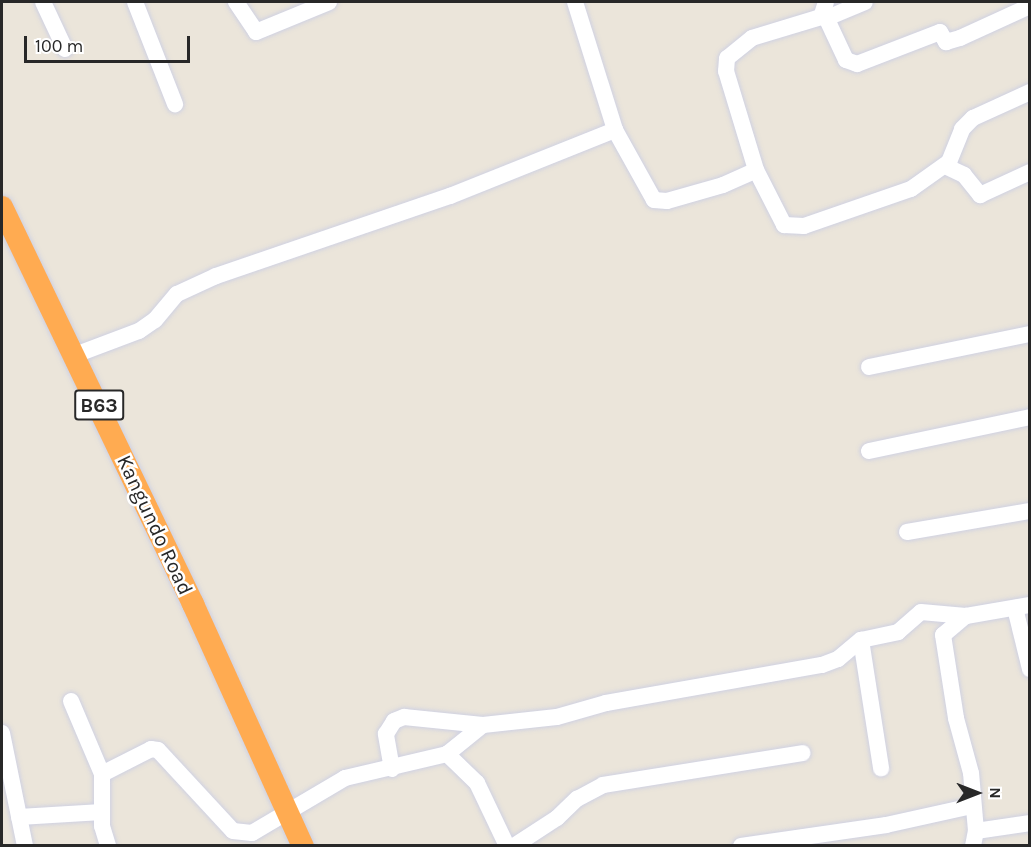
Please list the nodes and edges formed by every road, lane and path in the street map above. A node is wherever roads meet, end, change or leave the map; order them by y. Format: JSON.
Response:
{"nodes":[{"id":1,"x":43,"y":2,"type":"edge"},
{"id":2,"x":135,"y":2,"type":"edge"},
{"id":3,"x":236,"y":2,"type":"edge"},
{"id":4,"x":329,"y":2,"type":"edge"},
{"id":5,"x":575,"y":2,"type":"edge"},
{"id":6,"x":865,"y":2,"type":"edge"},
{"id":7,"x":1029,"y":6,"type":"edge"},
{"id":8,"x":826,"y":11,"type":"edge"},
{"id":9,"x":65,"y":49,"type":"dead end"},
{"id":10,"x":1029,"y":92,"type":"edge"},
{"id":11,"x":175,"y":104,"type":"dead end"},
{"id":12,"x":615,"y":130,"type":"junction"},
{"id":13,"x":945,"y":166,"type":"junction"},
{"id":14,"x":756,"y":170,"type":"junction"},
{"id":15,"x":1029,"y":172,"type":"edge"},
{"id":16,"x":2,"y":208,"type":"edge"},
{"id":17,"x":1029,"y":334,"type":"edge"},
{"id":18,"x":75,"y":355,"type":"junction"},
{"id":19,"x":869,"y":367,"type":"dead end"},
{"id":20,"x":1029,"y":417,"type":"edge"},
{"id":21,"x":869,"y":451,"type":"dead end"},
{"id":22,"x":1029,"y":511,"type":"edge"},
{"id":23,"x":907,"y":532,"type":"dead end"},
{"id":24,"x":1022,"y":607,"type":"edge"},
{"id":25,"x":966,"y":616,"type":"junction"},
{"id":26,"x":861,"y":640,"type":"junction"},
{"id":27,"x":1029,"y":669,"type":"edge"},
{"id":28,"x":71,"y":701,"type":"dead end"},
{"id":29,"x":483,"y":725,"type":"junction"},
{"id":30,"x":2,"y":733,"type":"edge"},
{"id":31,"x":802,"y":753,"type":"dead end"},
{"id":32,"x":447,"y":754,"type":"junction"},
{"id":33,"x":881,"y":768,"type":"dead end"},
{"id":34,"x":392,"y":769,"type":"junction"},
{"id":35,"x":102,"y":774,"type":"junction"},
{"id":36,"x":972,"y":806,"type":"junction"},
{"id":37,"x":102,"y":812,"type":"junction"},
{"id":38,"x":289,"y":814,"type":"junction"},
{"id":39,"x":19,"y":817,"type":"junction"},
{"id":40,"x":1029,"y":823,"type":"edge"},
{"id":41,"x":975,"y":838,"type":"edge"},
{"id":42,"x":25,"y":846,"type":"edge"},
{"id":43,"x":108,"y":846,"type":"edge"},
{"id":44,"x":303,"y":846,"type":"edge"},
{"id":45,"x":507,"y":846,"type":"edge"},
{"id":46,"x":514,"y":846,"type":"edge"},
{"id":47,"x":741,"y":846,"type":"edge"}],
"edges":[{"from":1,"to":9,"type":"street"},
{"from":2,"to":11,"type":"street"},
{"from":3,"to":4,"type":"street"},
{"from":5,"to":12,"type":"street"},
{"from":6,"to":8,"type":"street"},
{"from":7,"to":8,"type":"street"},
{"from":8,"to":14,"type":"street"},
{"from":10,"to":13,"type":"street"},
{"from":12,"to":14,"type":"street"},
{"from":12,"to":18,"type":"street"},
{"from":13,"to":14,"type":"street"},
{"from":13,"to":15,"type":"street"},
{"from":16,"to":18,"type":"highway","name":"Kangundo Road","number":"B63"},
{"from":17,"to":19,"type":"street"},
{"from":18,"to":38,"type":"highway","name":"Kangundo Road","number":"B63"},
{"from":20,"to":21,"type":"street"},
{"from":22,"to":23,"type":"street"},
{"from":24,"to":25,"type":"street"},
{"from":24,"to":27,"type":"street"},
{"from":25,"to":26,"type":"street"},
{"from":25,"to":36,"type":"street"},
{"from":26,"to":29,"type":"street"},
{"from":26,"to":33,"type":"street"},
{"from":28,"to":35,"type":"street"},
{"from":29,"to":32,"type":"street"},
{"from":29,"to":34,"type":"street"},
{"from":30,"to":39,"type":"street"},
{"from":31,"to":46,"type":"street"},
{"from":32,"to":34,"type":"street"},
{"from":32,"to":45,"type":"street"},
{"from":34,"to":38,"type":"street"},
{"from":35,"to":37,"type":"street"},
{"from":35,"to":38,"type":"street"},
{"from":36,"to":41,"type":"street"},
{"from":36,"to":47,"type":"street"},
{"from":37,"to":39,"type":"street"},
{"from":37,"to":43,"type":"street"},
{"from":38,"to":44,"type":"highway","name":"Kangundo Road","number":"B63"},
{"from":39,"to":42,"type":"street"},
{"from":40,"to":41,"type":"street"}]}
